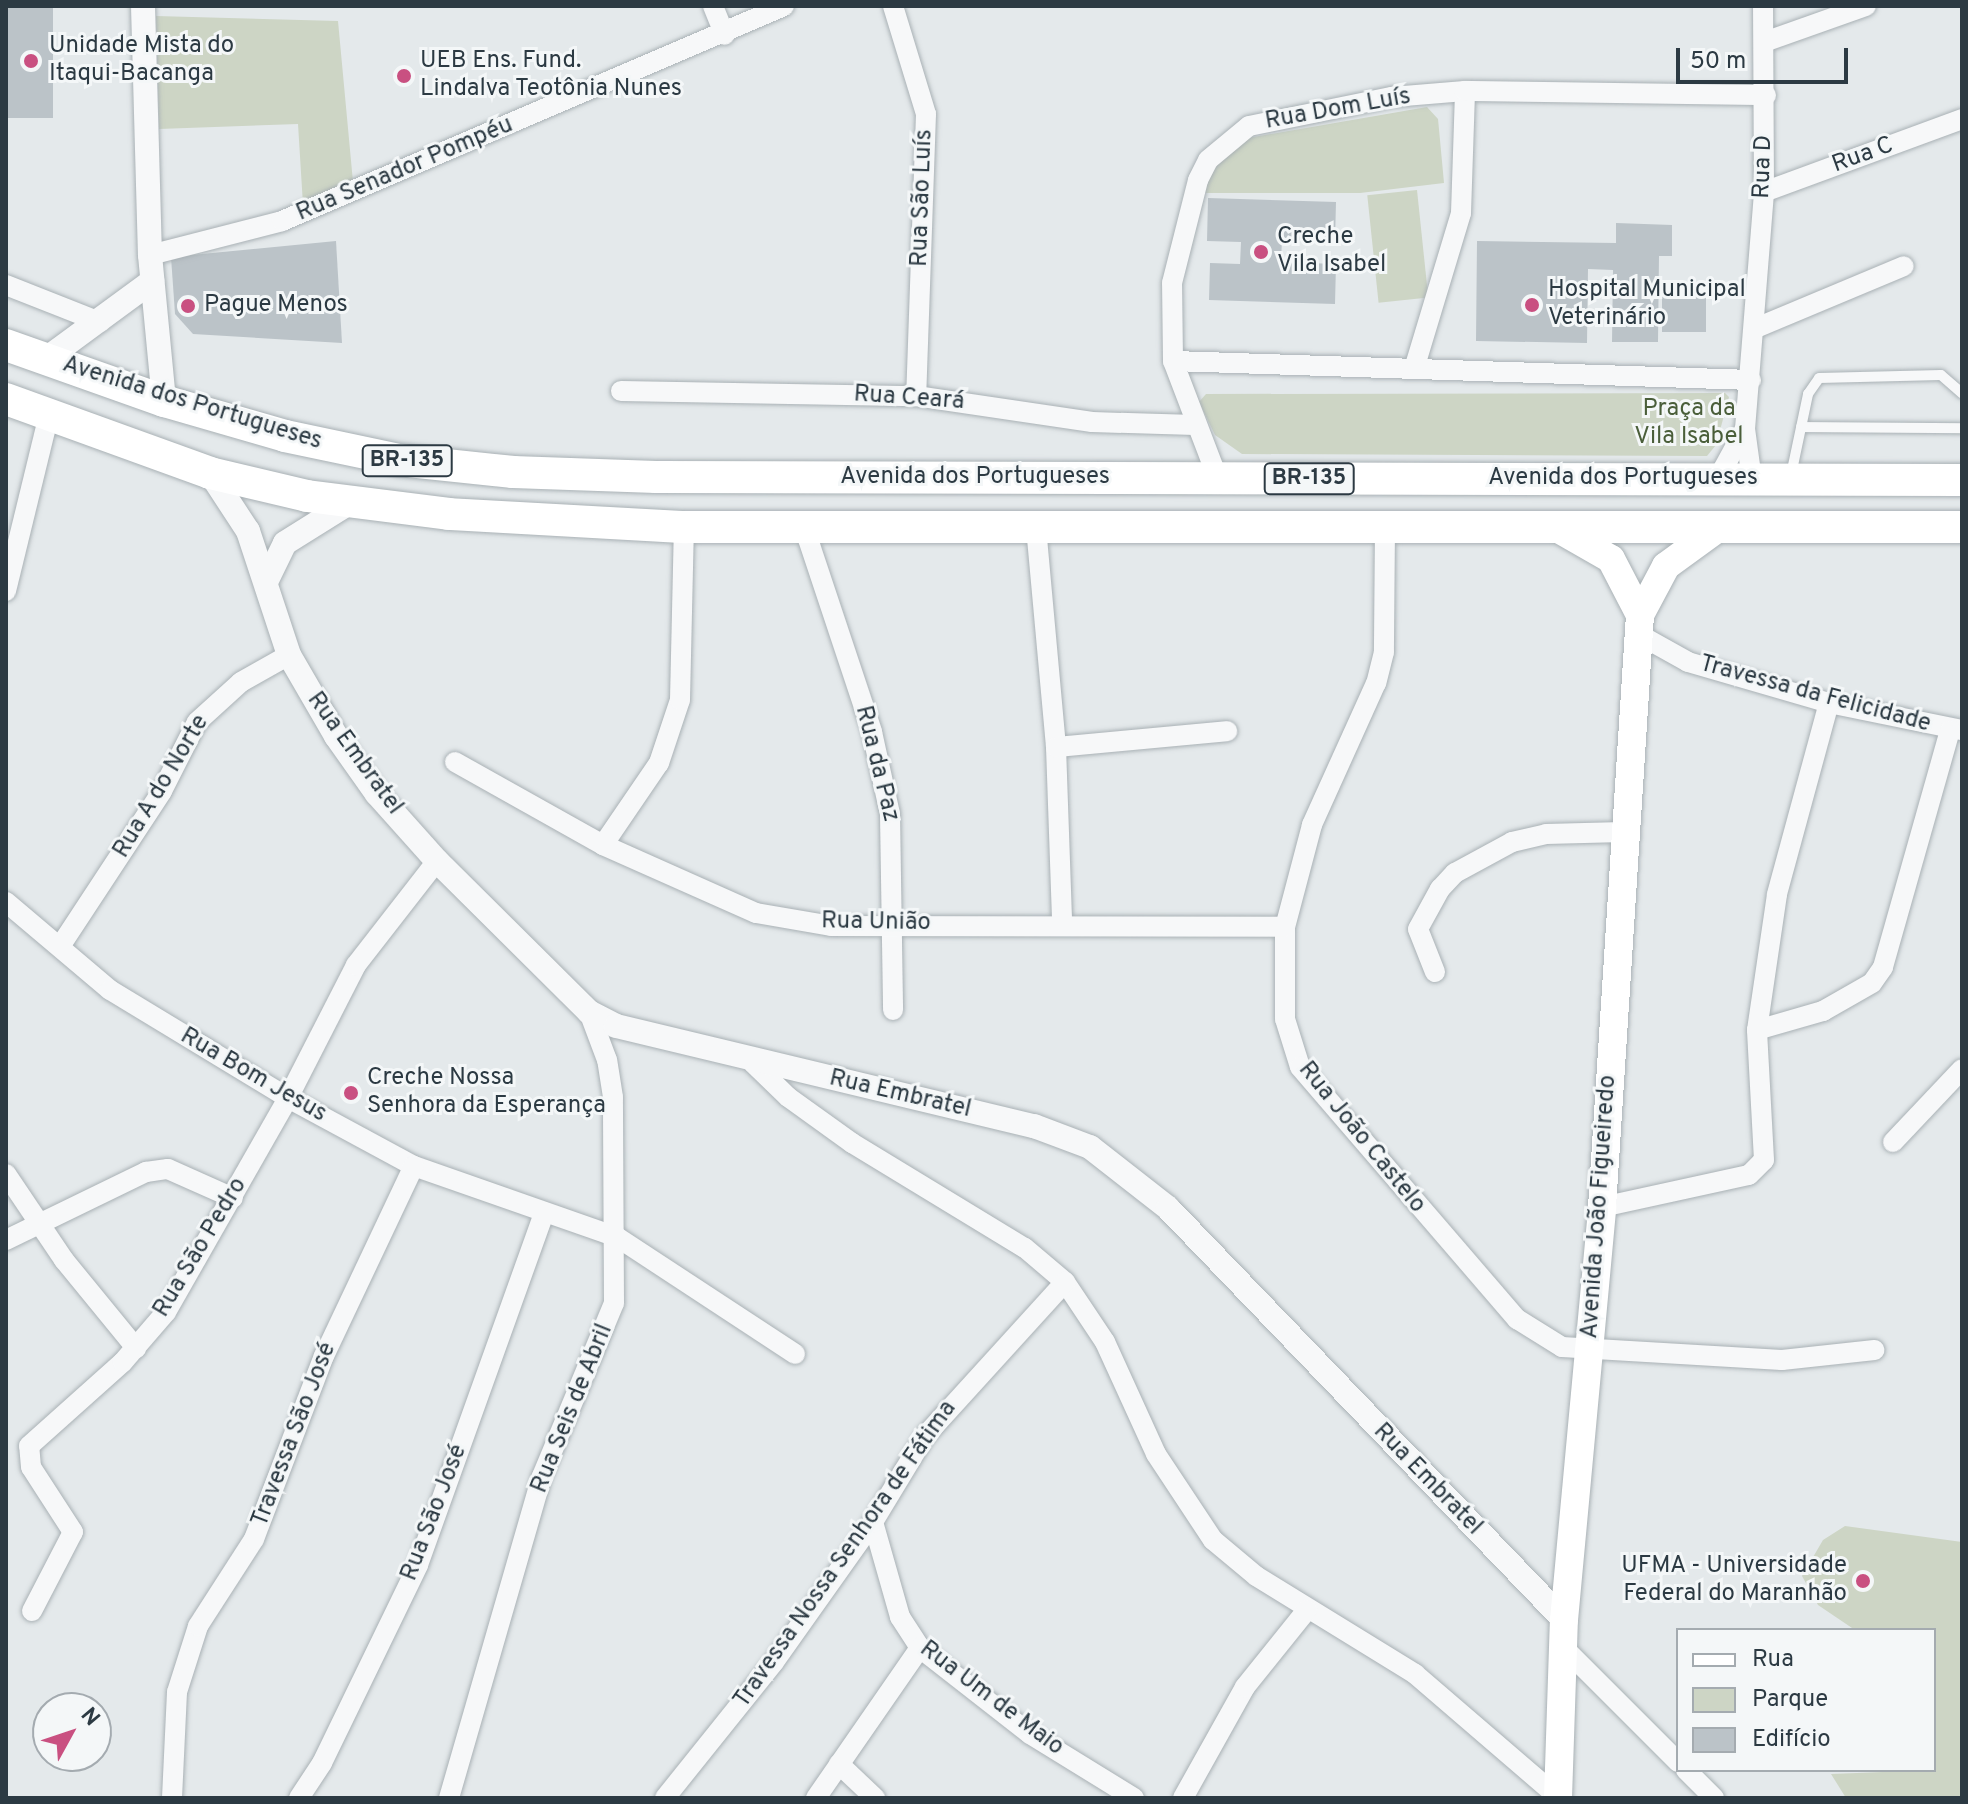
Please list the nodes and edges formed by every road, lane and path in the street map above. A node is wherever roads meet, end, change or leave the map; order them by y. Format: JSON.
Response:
{"nodes":[{"id":1,"x":143,"y":6,"type":"edge"},
{"id":2,"x":713,"y":6,"type":"edge"},
{"id":3,"x":784,"y":6,"type":"edge"},
{"id":4,"x":893,"y":6,"type":"edge"},
{"id":5,"x":1763,"y":6,"type":"edge"},
{"id":6,"x":1866,"y":6,"type":"edge"},
{"id":7,"x":725,"y":35,"type":"junction"},
{"id":8,"x":1767,"y":41,"type":"junction"},
{"id":9,"x":1465,"y":91,"type":"junction"},
{"id":10,"x":1766,"y":95,"type":"junction"},
{"id":11,"x":1962,"y":119,"type":"edge"},
{"id":12,"x":1764,"y":192,"type":"junction"},
{"id":13,"x":150,"y":255,"type":"junction"},
{"id":14,"x":1904,"y":266,"type":"dead end"},
{"id":15,"x":152,"y":281,"type":"junction"},
{"id":16,"x":6,"y":285,"type":"edge"},
{"id":17,"x":100,"y":322,"type":"junction"},
{"id":18,"x":1756,"y":328,"type":"junction"},
{"id":19,"x":6,"y":345,"type":"edge"},
{"id":20,"x":46,"y":359,"type":"junction"},
{"id":21,"x":1173,"y":361,"type":"junction"},
{"id":22,"x":1414,"y":369,"type":"junction"},
{"id":23,"x":1751,"y":380,"type":"junction"},
{"id":24,"x":621,"y":391,"type":"dead end"},
{"id":25,"x":1962,"y":393,"type":"edge"},
{"id":26,"x":916,"y":396,"type":"junction"},
{"id":27,"x":6,"y":399,"type":"edge"},
{"id":28,"x":164,"y":401,"type":"junction"},
{"id":29,"x":49,"y":415,"type":"junction"},
{"id":30,"x":1195,"y":425,"type":"junction"},
{"id":31,"x":1801,"y":427,"type":"junction"},
{"id":32,"x":1962,"y":428,"type":"edge"},
{"id":33,"x":1745,"y":429,"type":"junction"},
{"id":34,"x":210,"y":473,"type":"junction"},
{"id":35,"x":1112,"y":478,"type":"junction"},
{"id":36,"x":1218,"y":479,"type":"junction"},
{"id":37,"x":1717,"y":480,"type":"junction"},
{"id":38,"x":1752,"y":480,"type":"junction"},
{"id":39,"x":1790,"y":480,"type":"junction"},
{"id":40,"x":1962,"y":480,"type":"edge"},
{"id":41,"x":349,"y":503,"type":"junction"},
{"id":42,"x":1721,"y":526,"type":"junction"},
{"id":43,"x":684,"y":527,"type":"junction"},
{"id":44,"x":804,"y":527,"type":"junction"},
{"id":45,"x":899,"y":527,"type":"junction"},
{"id":46,"x":1036,"y":527,"type":"junction"},
{"id":47,"x":1385,"y":527,"type":"junction"},
{"id":48,"x":1555,"y":527,"type":"junction"},
{"id":49,"x":1962,"y":527,"type":"edge"},
{"id":50,"x":266,"y":582,"type":"junction"},
{"id":51,"x":6,"y":591,"type":"edge"},
{"id":52,"x":1639,"y":624,"type":"junction"},
{"id":53,"x":289,"y":655,"type":"junction"},
{"id":54,"x":1829,"y":703,"type":"junction"},
{"id":55,"x":1956,"y":730,"type":"edge"},
{"id":56,"x":1227,"y":731,"type":"dead end"},
{"id":57,"x":1056,"y":747,"type":"junction"},
{"id":58,"x":455,"y":762,"type":"dead end"},
{"id":59,"x":1623,"y":832,"type":"junction"},
{"id":60,"x":603,"y":845,"type":"junction"},
{"id":61,"x":437,"y":861,"type":"junction"},
{"id":62,"x":6,"y":902,"type":"edge"},
{"id":63,"x":1062,"y":923,"type":"junction"},
{"id":64,"x":894,"y":925,"type":"junction"},
{"id":65,"x":1285,"y":927,"type":"junction"},
{"id":66,"x":61,"y":945,"type":"junction"},
{"id":67,"x":1435,"y":972,"type":"dead end"},
{"id":68,"x":893,"y":1010,"type":"dead end"},
{"id":69,"x":589,"y":1012,"type":"junction"},
{"id":70,"x":1757,"y":1030,"type":"junction"},
{"id":71,"x":753,"y":1063,"type":"junction"},
{"id":72,"x":1962,"y":1069,"type":"edge"},
{"id":73,"x":288,"y":1098,"type":"junction"},
{"id":74,"x":1893,"y":1142,"type":"dead end"},
{"id":75,"x":414,"y":1166,"type":"junction"},
{"id":76,"x":6,"y":1174,"type":"edge"},
{"id":77,"x":233,"y":1198,"type":"junction"},
{"id":78,"x":1602,"y":1207,"type":"junction"},
{"id":79,"x":543,"y":1215,"type":"junction"},
{"id":80,"x":38,"y":1221,"type":"junction"},
{"id":81,"x":617,"y":1237,"type":"junction"},
{"id":82,"x":6,"y":1240,"type":"edge"},
{"id":83,"x":1065,"y":1282,"type":"junction"},
{"id":84,"x":136,"y":1348,"type":"junction"},
{"id":85,"x":1874,"y":1350,"type":"dead end"},
{"id":86,"x":1590,"y":1352,"type":"junction"},
{"id":87,"x":795,"y":1354,"type":"dead end"},
{"id":88,"x":873,"y":1522,"type":"junction"},
{"id":89,"x":1307,"y":1610,"type":"junction"},
{"id":90,"x":32,"y":1611,"type":"dead end"},
{"id":91,"x":1564,"y":1634,"type":"junction"},
{"id":92,"x":920,"y":1648,"type":"junction"},
{"id":93,"x":1676,"y":1760,"type":"edge"},
{"id":94,"x":839,"y":1764,"type":"junction"},
{"id":95,"x":1688,"y":1772,"type":"edge"},
{"id":96,"x":172,"y":1798,"type":"edge"},
{"id":97,"x":299,"y":1798,"type":"edge"},
{"id":98,"x":449,"y":1798,"type":"edge"},
{"id":99,"x":665,"y":1798,"type":"edge"},
{"id":100,"x":816,"y":1798,"type":"edge"},
{"id":101,"x":875,"y":1798,"type":"edge"},
{"id":102,"x":1134,"y":1798,"type":"edge"},
{"id":103,"x":1183,"y":1798,"type":"edge"},
{"id":104,"x":1558,"y":1798,"type":"edge"},
{"id":105,"x":1714,"y":1798,"type":"edge"}],
"edges":[{"from":1,"to":13,"type":"street"},
{"from":2,"to":7,"type":"street"},
{"from":3,"to":7,"type":"street","name":"Rua Senador Pompéu"},
{"from":4,"to":26,"type":"street","name":"Rua São Luís"},
{"from":5,"to":8,"type":"street","name":"Rua D"},
{"from":6,"to":8,"type":"street"},
{"from":7,"to":13,"type":"street","name":"Rua Senador Pompéu"},
{"from":8,"to":10,"type":"street","name":"Rua D"},
{"from":9,"to":10,"type":"street","name":"Rua Dom Luís"},
{"from":9,"to":21,"type":"street","name":"Rua Dom Luís"},
{"from":9,"to":22,"type":"street"},
{"from":10,"to":12,"type":"street","name":"Rua D"},
{"from":11,"to":12,"type":"street","name":"Rua C"},
{"from":12,"to":18,"type":"street","name":"Rua D"},
{"from":13,"to":15,"type":"street"},
{"from":14,"to":18,"type":"street"},
{"from":15,"to":17,"type":"street"},
{"from":15,"to":28,"type":"street"},
{"from":16,"to":17,"type":"street"},
{"from":17,"to":20,"type":"street"},
{"from":18,"to":23,"type":"street","name":"Rua D"},
{"from":19,"to":20,"type":"highway","name":"Avenida dos Portugueses","number":"BR-135"},
{"from":20,"to":28,"type":"highway","name":"Avenida dos Portugueses","number":"BR-135"},
{"from":21,"to":22,"type":"street"},
{"from":21,"to":30,"type":"street","name":"Rua Dom Luís"},
{"from":22,"to":23,"type":"street"},
{"from":23,"to":33,"type":"street","name":"Rua D"},
{"from":24,"to":26,"type":"street","name":"Rua Ceará"},
{"from":25,"to":31,"type":"lane"},
{"from":26,"to":30,"type":"street","name":"Rua Ceará"},
{"from":27,"to":29,"type":"highway","name":"Avenida dos Portugueses","number":"BR-135"},
{"from":28,"to":35,"type":"highway","name":"Avenida dos Portugueses","number":"BR-135"},
{"from":29,"to":34,"type":"highway","name":"Avenida dos Portugueses","number":"BR-135"},
{"from":29,"to":51,"type":"street"},
{"from":30,"to":36,"type":"street","name":"Rua Dom Luís"},
{"from":31,"to":32,"type":"lane"},
{"from":31,"to":39,"type":"lane"},
{"from":33,"to":37,"type":"street","name":"Rua D"},
{"from":33,"to":38,"type":"street","name":"Rua D"},
{"from":34,"to":41,"type":"highway","name":"Avenida dos Portugueses","number":"BR-135"},
{"from":34,"to":50,"type":"street","name":"Rua Embratel"},
{"from":35,"to":36,"type":"highway","name":"Avenida dos Portugueses","number":"BR-135"},
{"from":35,"to":45,"type":"highway"},
{"from":36,"to":37,"type":"highway","name":"Avenida dos Portugueses","number":"BR-135"},
{"from":37,"to":38,"type":"highway","name":"Avenida dos Portugueses","number":"BR-135"},
{"from":38,"to":39,"type":"highway","name":"Avenida dos Portugueses","number":"BR-135"},
{"from":39,"to":40,"type":"highway","name":"Avenida dos Portugueses","number":"BR-135"},
{"from":41,"to":43,"type":"highway","name":"Avenida dos Portugueses","number":"BR-135"},
{"from":41,"to":50,"type":"street"},
{"from":42,"to":48,"type":"highway","name":"Avenida dos Portugueses","number":"BR-135"},
{"from":42,"to":49,"type":"highway","name":"Avenida dos Portugueses","number":"BR-135"},
{"from":42,"to":52,"type":"main road","name":"Avenida João Figueiredo"},
{"from":43,"to":44,"type":"highway","name":"Avenida dos Portugueses","number":"BR-135"},
{"from":43,"to":60,"type":"street"},
{"from":44,"to":45,"type":"highway","name":"Avenida dos Portugueses","number":"BR-135"},
{"from":44,"to":64,"type":"street","name":"Rua da Paz"},
{"from":45,"to":46,"type":"highway","name":"Avenida dos Portugueses","number":"BR-135"},
{"from":46,"to":47,"type":"highway","name":"Avenida dos Portugueses","number":"BR-135"},
{"from":46,"to":57,"type":"street"},
{"from":47,"to":48,"type":"highway","name":"Avenida dos Portugueses","number":"BR-135"},
{"from":47,"to":65,"type":"street","name":"Rua João Castelo"},
{"from":48,"to":52,"type":"main road"},
{"from":50,"to":53,"type":"street","name":"Rua Embratel"},
{"from":52,"to":54,"type":"street","name":"Travessa da Felicidade"},
{"from":52,"to":59,"type":"main road","name":"Avenida João Figueiredo"},
{"from":53,"to":61,"type":"street","name":"Rua Embratel"},
{"from":53,"to":66,"type":"street","name":"Rua A do Norte"},
{"from":54,"to":55,"type":"street","name":"Travessa da Felicidade"},
{"from":54,"to":70,"type":"street"},
{"from":55,"to":70,"type":"street"},
{"from":56,"to":57,"type":"street"},
{"from":57,"to":63,"type":"street"},
{"from":58,"to":60,"type":"street","name":"Rua União"},
{"from":59,"to":67,"type":"street"},
{"from":59,"to":78,"type":"main road","name":"Avenida João Figueiredo"},
{"from":60,"to":64,"type":"street","name":"Rua União"},
{"from":61,"to":69,"type":"street","name":"Rua Embratel"},
{"from":61,"to":73,"type":"street","name":"Rua São Pedro"},
{"from":62,"to":66,"type":"street","name":"Rua Bom Jesus"},
{"from":63,"to":64,"type":"street","name":"Rua União"},
{"from":63,"to":65,"type":"street","name":"Rua União"},
{"from":64,"to":68,"type":"street","name":"Rua da Paz"},
{"from":65,"to":86,"type":"street","name":"Rua João Castelo"},
{"from":66,"to":73,"type":"street","name":"Rua Bom Jesus"},
{"from":69,"to":71,"type":"street","name":"Rua Embratel"},
{"from":69,"to":81,"type":"street","name":"Rua Seis de Abril"},
{"from":70,"to":78,"type":"street"},
{"from":71,"to":83,"type":"street"},
{"from":71,"to":91,"type":"street","name":"Rua Embratel"},
{"from":72,"to":74,"type":"street"},
{"from":73,"to":75,"type":"street","name":"Rua Bom Jesus"},
{"from":73,"to":77,"type":"street","name":"Rua São Pedro"},
{"from":75,"to":79,"type":"street","name":"Rua Bom Jesus"},
{"from":75,"to":96,"type":"street","name":"Travessa São José"},
{"from":76,"to":80,"type":"street"},
{"from":77,"to":80,"type":"street"},
{"from":77,"to":84,"type":"street","name":"Rua São Pedro"},
{"from":78,"to":86,"type":"main road","name":"Avenida João Figueiredo"},
{"from":79,"to":81,"type":"street","name":"Rua Bom Jesus"},
{"from":79,"to":97,"type":"street","name":"Rua São José"},
{"from":80,"to":82,"type":"street"},
{"from":80,"to":84,"type":"street"},
{"from":81,"to":87,"type":"street","name":"Rua Bom Jesus"},
{"from":81,"to":98,"type":"street","name":"Rua Seis de Abril"},
{"from":83,"to":88,"type":"street","name":"Travessa Nossa Senhora de Fátima"},
{"from":83,"to":89,"type":"street"},
{"from":84,"to":90,"type":"street","name":"Rua São Pedro"},
{"from":85,"to":86,"type":"street","name":"Rua João Castelo"},
{"from":86,"to":91,"type":"main road","name":"Avenida João Figueiredo"},
{"from":88,"to":92,"type":"street","name":"Rua Um de Maio"},
{"from":88,"to":99,"type":"street","name":"Travessa Nossa Senhora de Fátima"},
{"from":89,"to":103,"type":"street"},
{"from":89,"to":104,"type":"street"},
{"from":91,"to":93,"type":"street","name":"Rua Embratel"},
{"from":91,"to":104,"type":"main road","name":"Avenida João Figueiredo"},
{"from":92,"to":94,"type":"street"},
{"from":92,"to":102,"type":"street","name":"Rua Um de Maio"},
{"from":94,"to":100,"type":"street"},
{"from":94,"to":101,"type":"street"},
{"from":95,"to":105,"type":"street"}]}
